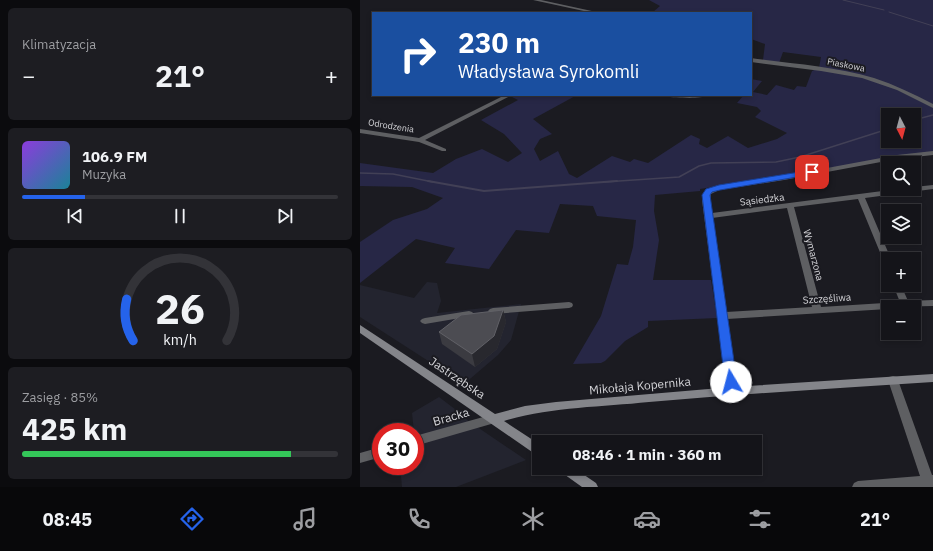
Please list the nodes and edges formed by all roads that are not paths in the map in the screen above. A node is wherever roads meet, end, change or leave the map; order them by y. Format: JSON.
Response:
{"nodes":[{"id":1,"x":535,"y":0,"type":"edge"},
{"id":2,"x":594,"y":12,"type":"edge"},
{"id":3,"x":752,"y":60,"type":"edge"},
{"id":4,"x":506,"y":96,"type":"edge"},
{"id":5,"x":933,"y":106,"type":"edge"},
{"id":6,"x":360,"y":131,"type":"edge"},
{"id":7,"x":420,"y":140,"type":"junction"},
{"id":8,"x":444,"y":150,"type":"dead end"},
{"id":9,"x":933,"y":153,"type":"edge"},
{"id":10,"x":932,"y":188,"type":"edge"},
{"id":11,"x":921,"y":189,"type":"edge"},
{"id":12,"x":881,"y":193,"type":"edge"},
{"id":13,"x":861,"y":196,"type":"junction"},
{"id":14,"x":790,"y":206,"type":"junction"},
{"id":15,"x":709,"y":216,"type":"junction"},
{"id":16,"x":884,"y":252,"type":"edge"},
{"id":17,"x":921,"y":303,"type":"edge"},
{"id":18,"x":933,"y":303,"type":"edge"},
{"id":19,"x":569,"y":305,"type":"dead end"},
{"id":20,"x":881,"y":306,"type":"edge"},
{"id":21,"x":817,"y":310,"type":"junction"},
{"id":22,"x":722,"y":316,"type":"junction"},
{"id":23,"x":424,"y":321,"type":"dead end"},
{"id":24,"x":360,"y":328,"type":"edge"},
{"id":25,"x":933,"y":378,"type":"edge"},
{"id":26,"x":893,"y":380,"type":"junction"},
{"id":27,"x":732,"y":391,"type":"junction"},
{"id":28,"x":494,"y":419,"type":"junction"},
{"id":29,"x":424,"y":438,"type":"edge"},
{"id":30,"x":532,"y":445,"type":"edge"},
{"id":31,"x":372,"y":455,"type":"edge"},
{"id":32,"x":360,"y":458,"type":"edge"},
{"id":33,"x":575,"y":475,"type":"edge"},
{"id":34,"x":930,"y":482,"type":"edge"},
{"id":35,"x":592,"y":487,"type":"edge"},
{"id":36,"x":858,"y":487,"type":"edge"}],
"edges":[{"from":1,"to":2,"type":"street"},
{"from":3,"to":5,"type":"street","name":"Piaskowa"},
{"from":4,"to":7,"type":"street","name":"Odrodzenia"},
{"from":6,"to":7,"type":"street","name":"Odrodzenia"},
{"from":7,"to":8,"type":"street","name":"Odrodzenia"},
{"from":9,"to":15,"type":"street"},
{"from":10,"to":11,"type":"street","name":"Sąsiedzka"},
{"from":12,"to":13,"type":"street","name":"Sąsiedzka"},
{"from":13,"to":14,"type":"street","name":"Sąsiedzka"},
{"from":13,"to":16,"type":"street"},
{"from":14,"to":15,"type":"street","name":"Sąsiedzka"},
{"from":14,"to":21,"type":"street","name":"Wymarzona"},
{"from":15,"to":22,"type":"street"},
{"from":17,"to":18,"type":"street","name":"Szczęśliwa"},
{"from":19,"to":23,"type":"street"},
{"from":20,"to":21,"type":"street","name":"Szczęśliwa"},
{"from":21,"to":22,"type":"street","name":"Szczęśliwa"},
{"from":22,"to":27,"type":"street"},
{"from":24,"to":28,"type":"street","name":"Jastrzębska"},
{"from":25,"to":26,"type":"street","name":"Mikołaja Kopernika"},
{"from":26,"to":27,"type":"street","name":"Mikołaja Kopernika"},
{"from":26,"to":34,"type":"street"},
{"from":27,"to":28,"type":"street","name":"Mikołaja Kopernika"},
{"from":28,"to":29,"type":"street","name":"Bracka"},
{"from":28,"to":30,"type":"street","name":"Jastrzębska"},
{"from":31,"to":32,"type":"street"},
{"from":33,"to":35,"type":"street"},
{"from":34,"to":36,"type":"street"}]}
